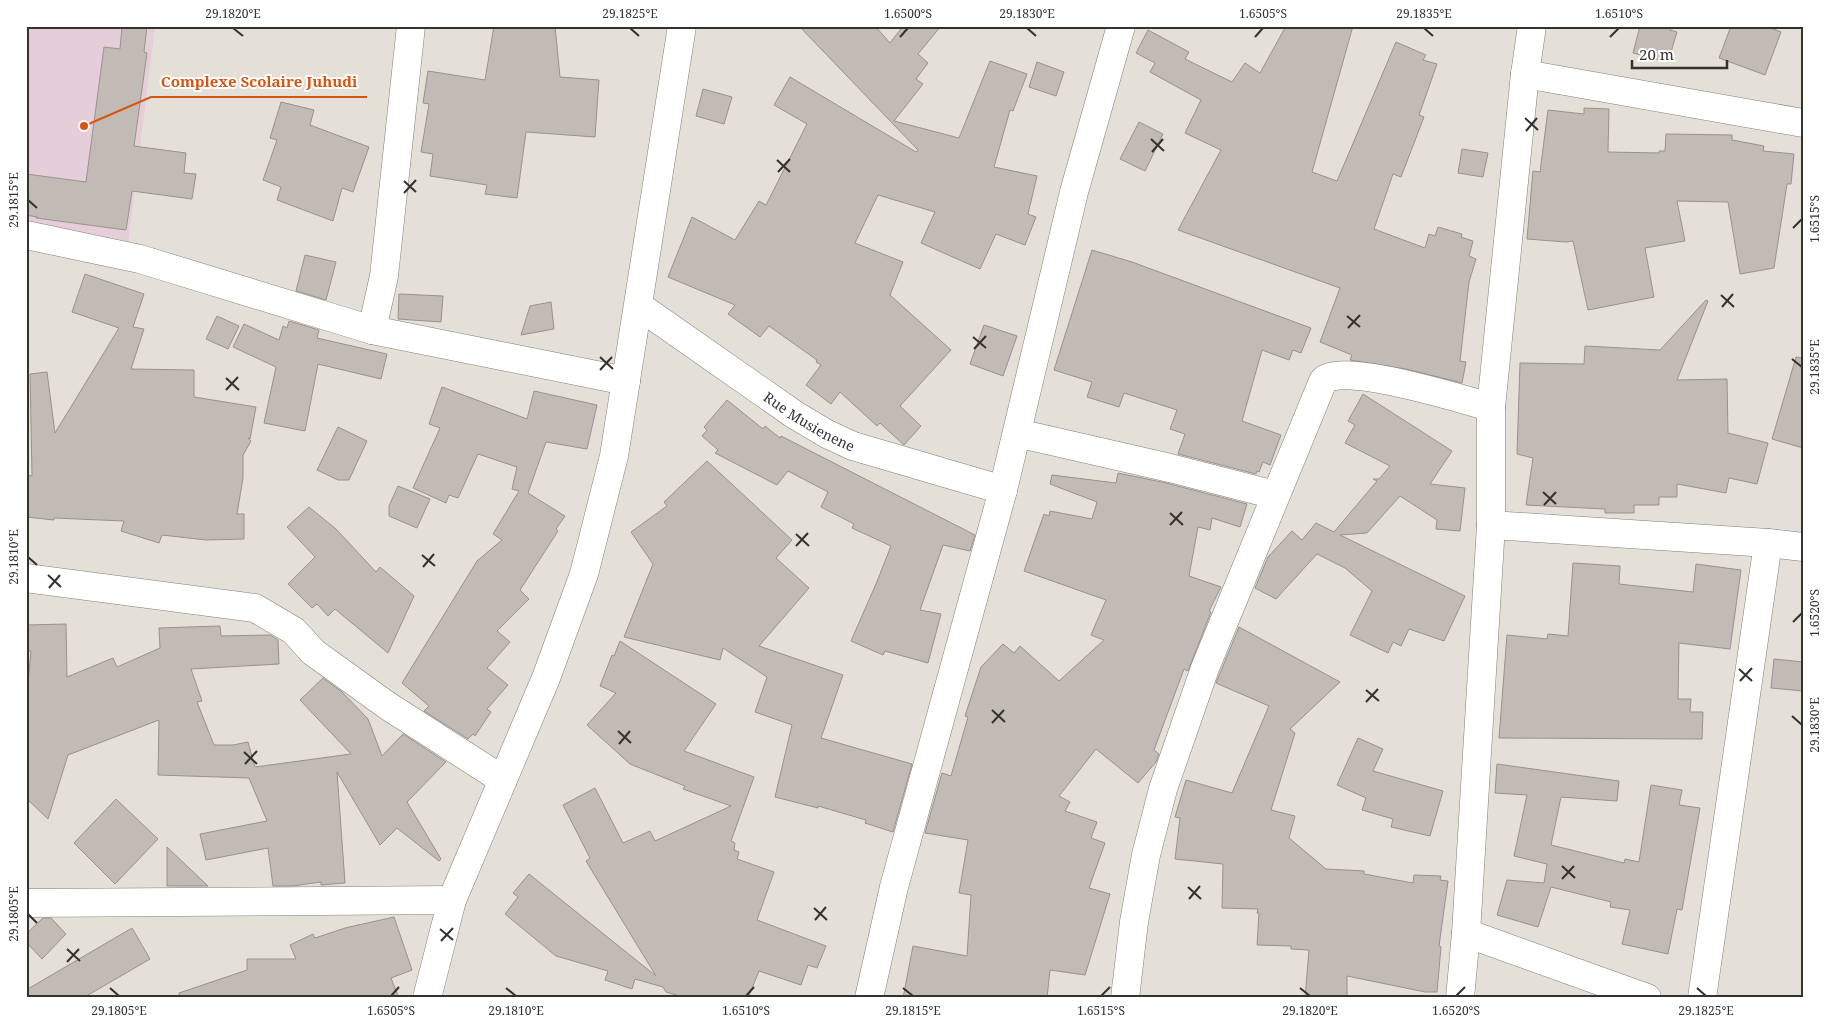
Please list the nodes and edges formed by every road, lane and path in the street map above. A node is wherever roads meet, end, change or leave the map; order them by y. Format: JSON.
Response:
{"nodes":[{"id":1,"x":411,"y":26,"type":"edge"},
{"id":2,"x":682,"y":26,"type":"edge"},
{"id":3,"x":1121,"y":26,"type":"edge"},
{"id":4,"x":1532,"y":26,"type":"edge"},
{"id":5,"x":1525,"y":74,"type":"junction"},
{"id":6,"x":1803,"y":123,"type":"edge"},
{"id":7,"x":26,"y":235,"type":"edge"},
{"id":8,"x":638,"y":306,"type":"junction"},
{"id":9,"x":372,"y":330,"type":"junction"},
{"id":10,"x":626,"y":381,"type":"junction"},
{"id":11,"x":1491,"y":407,"type":"junction"},
{"id":12,"x":1017,"y":433,"type":"junction"},
{"id":13,"x":1003,"y":490,"type":"junction"},
{"id":14,"x":1275,"y":496,"type":"junction"},
{"id":15,"x":1491,"y":526,"type":"junction"},
{"id":16,"x":1768,"y":543,"type":"junction"},
{"id":17,"x":1803,"y":547,"type":"edge"},
{"id":18,"x":26,"y":578,"type":"edge"},
{"id":19,"x":503,"y":780,"type":"junction"},
{"id":20,"x":452,"y":900,"type":"junction"},
{"id":21,"x":26,"y":903,"type":"edge"},
{"id":22,"x":1466,"y":932,"type":"junction"},
{"id":23,"x":1643,"y":997,"type":"edge"},
{"id":24,"x":427,"y":998,"type":"edge"},
{"id":25,"x":869,"y":998,"type":"edge"},
{"id":26,"x":1125,"y":998,"type":"edge"},
{"id":27,"x":1460,"y":998,"type":"edge"},
{"id":28,"x":1702,"y":998,"type":"edge"}],
"edges":[{"from":1,"to":9,"type":"street"},
{"from":2,"to":8,"type":"street"},
{"from":3,"to":12,"type":"street"},
{"from":4,"to":5,"type":"street"},
{"from":5,"to":6,"type":"street"},
{"from":5,"to":11,"type":"street"},
{"from":7,"to":9,"type":"street"},
{"from":8,"to":10,"type":"street"},
{"from":8,"to":13,"type":"street","name":"Rue Musienene"},
{"from":9,"to":10,"type":"street"},
{"from":10,"to":19,"type":"street"},
{"from":11,"to":14,"type":"street"},
{"from":11,"to":15,"type":"street"},
{"from":12,"to":13,"type":"street"},
{"from":12,"to":14,"type":"street"},
{"from":13,"to":25,"type":"street"},
{"from":14,"to":26,"type":"street"},
{"from":15,"to":16,"type":"street"},
{"from":15,"to":22,"type":"street"},
{"from":16,"to":17,"type":"street"},
{"from":16,"to":28,"type":"street"},
{"from":18,"to":19,"type":"street"},
{"from":19,"to":20,"type":"street"},
{"from":20,"to":21,"type":"street"},
{"from":20,"to":24,"type":"street"},
{"from":22,"to":23,"type":"street"},
{"from":22,"to":27,"type":"street"}]}
